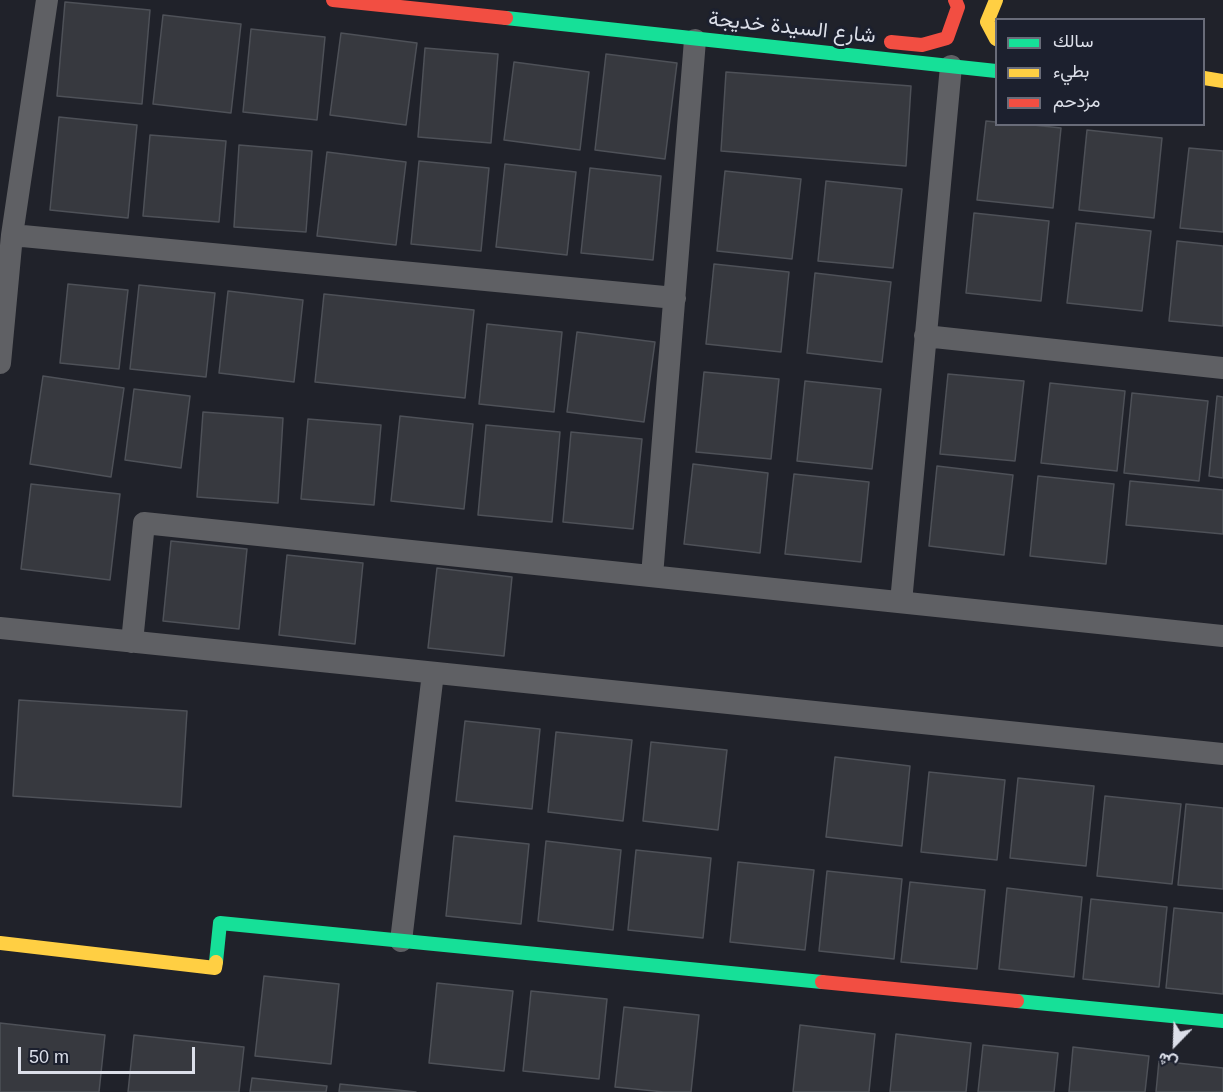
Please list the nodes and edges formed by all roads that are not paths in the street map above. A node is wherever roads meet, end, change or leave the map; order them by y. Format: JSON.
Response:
{"nodes":[{"id":1,"x":47,"y":0,"type":"edge"},
{"id":2,"x":333,"y":0,"type":"edge"},
{"id":3,"x":955,"y":0,"type":"edge"},
{"id":4,"x":996,"y":0,"type":"edge"},
{"id":5,"x":798,"y":36,"type":"dead end"},
{"id":6,"x":995,"y":37,"type":"edge"},
{"id":7,"x":695,"y":40,"type":"junction"},
{"id":8,"x":877,"y":40,"type":"dead end"},
{"id":9,"x":951,"y":66,"type":"junction"},
{"id":10,"x":995,"y":71,"type":"edge"},
{"id":11,"x":1205,"y":78,"type":"edge"},
{"id":12,"x":1223,"y":81,"type":"edge"},
{"id":13,"x":12,"y":235,"type":"junction"},
{"id":14,"x":675,"y":298,"type":"junction"},
{"id":15,"x":925,"y":336,"type":"junction"},
{"id":16,"x":0,"y":363,"type":"edge"},
{"id":17,"x":1223,"y":369,"type":"edge"},
{"id":18,"x":652,"y":576,"type":"junction"},
{"id":19,"x":901,"y":602,"type":"junction"},
{"id":20,"x":0,"y":628,"type":"edge"},
{"id":21,"x":1223,"y":636,"type":"edge"},
{"id":22,"x":132,"y":642,"type":"junction"},
{"id":23,"x":433,"y":673,"type":"junction"},
{"id":24,"x":1223,"y":754,"type":"edge"},
{"id":25,"x":401,"y":941,"type":"junction"},
{"id":26,"x":0,"y":943,"type":"edge"},
{"id":27,"x":1223,"y":1021,"type":"edge"}],
"edges":[{"from":1,"to":13,"type":"street"},
{"from":2,"to":7,"type":"street","name":"شارع السيدة خديجة"},
{"from":3,"to":8,"type":"street"},
{"from":4,"to":6,"type":"street"},
{"from":5,"to":7,"type":"street"},
{"from":7,"to":9,"type":"street","name":"شارع السيدة خديجة"},
{"from":7,"to":14,"type":"street"},
{"from":9,"to":10,"type":"street","name":"شارع السيدة خديجة"},
{"from":9,"to":15,"type":"street"},
{"from":11,"to":12,"type":"street"},
{"from":13,"to":14,"type":"street"},
{"from":13,"to":16,"type":"street"},
{"from":14,"to":18,"type":"street"},
{"from":15,"to":17,"type":"street"},
{"from":15,"to":19,"type":"street"},
{"from":18,"to":19,"type":"street"},
{"from":18,"to":22,"type":"street"},
{"from":19,"to":21,"type":"street"},
{"from":20,"to":22,"type":"street"},
{"from":22,"to":23,"type":"street"},
{"from":23,"to":24,"type":"street"},
{"from":23,"to":25,"type":"street"},
{"from":25,"to":26,"type":"street"},
{"from":25,"to":27,"type":"street"}]}
